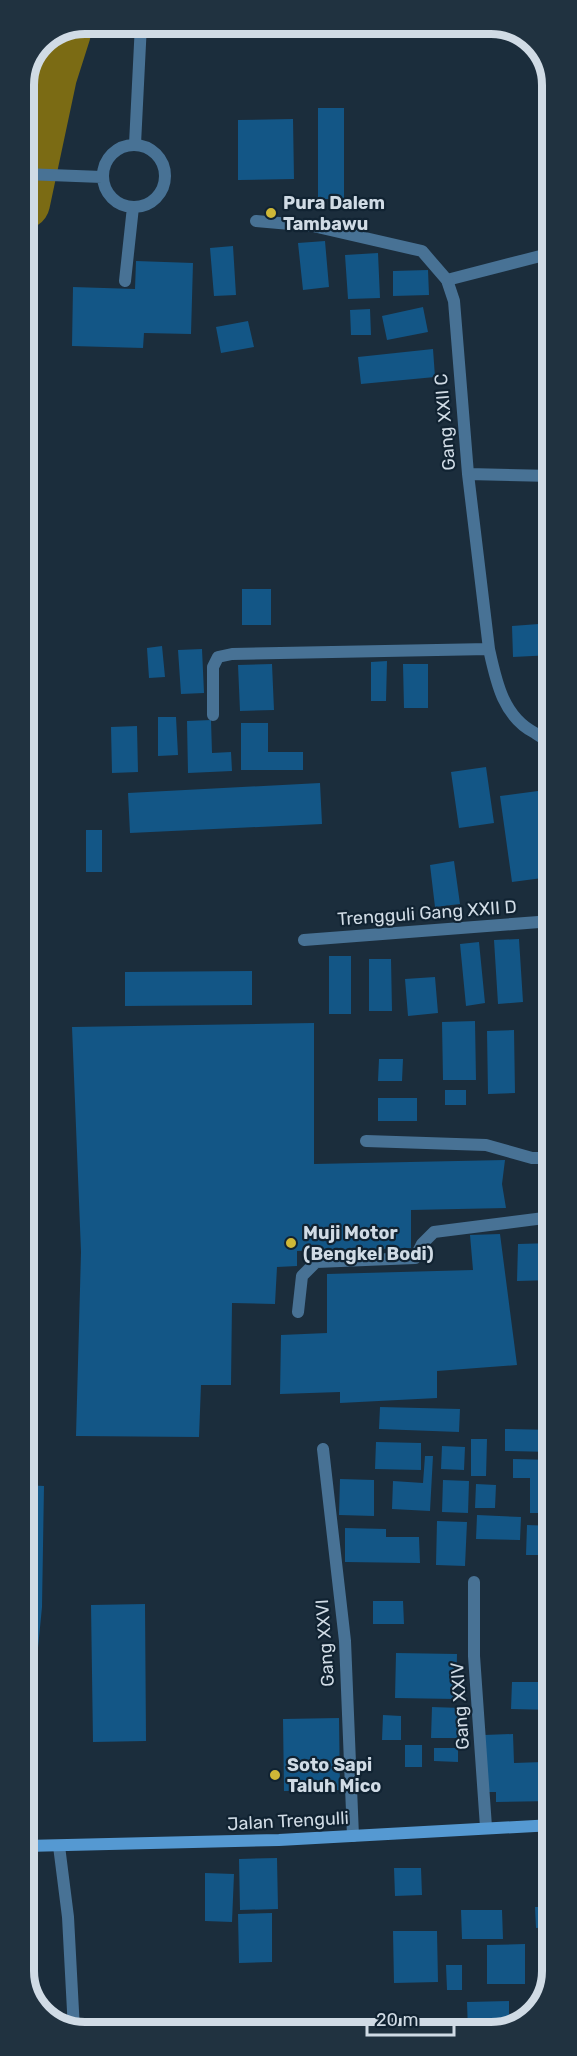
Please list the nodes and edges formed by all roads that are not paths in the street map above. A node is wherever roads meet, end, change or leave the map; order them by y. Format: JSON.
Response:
{"nodes":[{"id":1,"x":140,"y":34,"type":"edge"},
{"id":2,"x":135,"y":144,"type":"junction"},
{"id":3,"x":34,"y":174,"type":"edge"},
{"id":4,"x":102,"y":177,"type":"junction"},
{"id":5,"x":133,"y":207,"type":"junction"},
{"id":6,"x":256,"y":221,"type":"dead end"},
{"id":7,"x":542,"y":256,"type":"edge"},
{"id":8,"x":447,"y":280,"type":"junction"},
{"id":9,"x":125,"y":281,"type":"dead end"},
{"id":10,"x":468,"y":474,"type":"junction"},
{"id":11,"x":542,"y":476,"type":"edge"},
{"id":12,"x":489,"y":649,"type":"junction"},
{"id":13,"x":213,"y":715,"type":"dead end"},
{"id":14,"x":542,"y":736,"type":"edge"},
{"id":15,"x":542,"y":922,"type":"edge"},
{"id":16,"x":304,"y":940,"type":"dead end"},
{"id":17,"x":366,"y":1141,"type":"dead end"},
{"id":18,"x":542,"y":1158,"type":"edge"},
{"id":19,"x":542,"y":1218,"type":"edge"},
{"id":20,"x":298,"y":1312,"type":"dead end"},
{"id":21,"x":323,"y":1449,"type":"dead end"},
{"id":22,"x":474,"y":1582,"type":"dead end"},
{"id":23,"x":542,"y":1825,"type":"edge"},
{"id":24,"x":486,"y":1827,"type":"junction"},
{"id":25,"x":353,"y":1836,"type":"junction"},
{"id":26,"x":34,"y":1846,"type":"edge"},
{"id":27,"x":59,"y":1846,"type":"junction"},
{"id":28,"x":73,"y":2020,"type":"edge"}],
"edges":[{"from":1,"to":2,"type":"street"},
{"from":2,"to":4,"type":"street"},
{"from":2,"to":5,"type":"street"},
{"from":3,"to":4,"type":"street"},
{"from":4,"to":5,"type":"street"},
{"from":5,"to":9,"type":"street"},
{"from":6,"to":8,"type":"street","name":"Gang XXII C"},
{"from":7,"to":8,"type":"street"},
{"from":8,"to":10,"type":"street","name":"Gang XXII C"},
{"from":10,"to":11,"type":"street"},
{"from":10,"to":12,"type":"street","name":"Gang XXII C"},
{"from":12,"to":13,"type":"street"},
{"from":12,"to":14,"type":"street","name":"Gang XXII C"},
{"from":15,"to":16,"type":"street","name":"Trengguli Gang XXII D"},
{"from":17,"to":18,"type":"street"},
{"from":19,"to":20,"type":"street"},
{"from":21,"to":25,"type":"street","name":"Gang XXVI"},
{"from":22,"to":24,"type":"street","name":"Gang XXIV"},
{"from":23,"to":24,"type":"main road","name":"Jalan Trengulli"},
{"from":24,"to":25,"type":"main road","name":"Jalan Trengulli"},
{"from":25,"to":27,"type":"main road","name":"Jalan Trengulli"},
{"from":26,"to":27,"type":"main road","name":"Jalan Trengulli"},
{"from":27,"to":28,"type":"street"}]}
